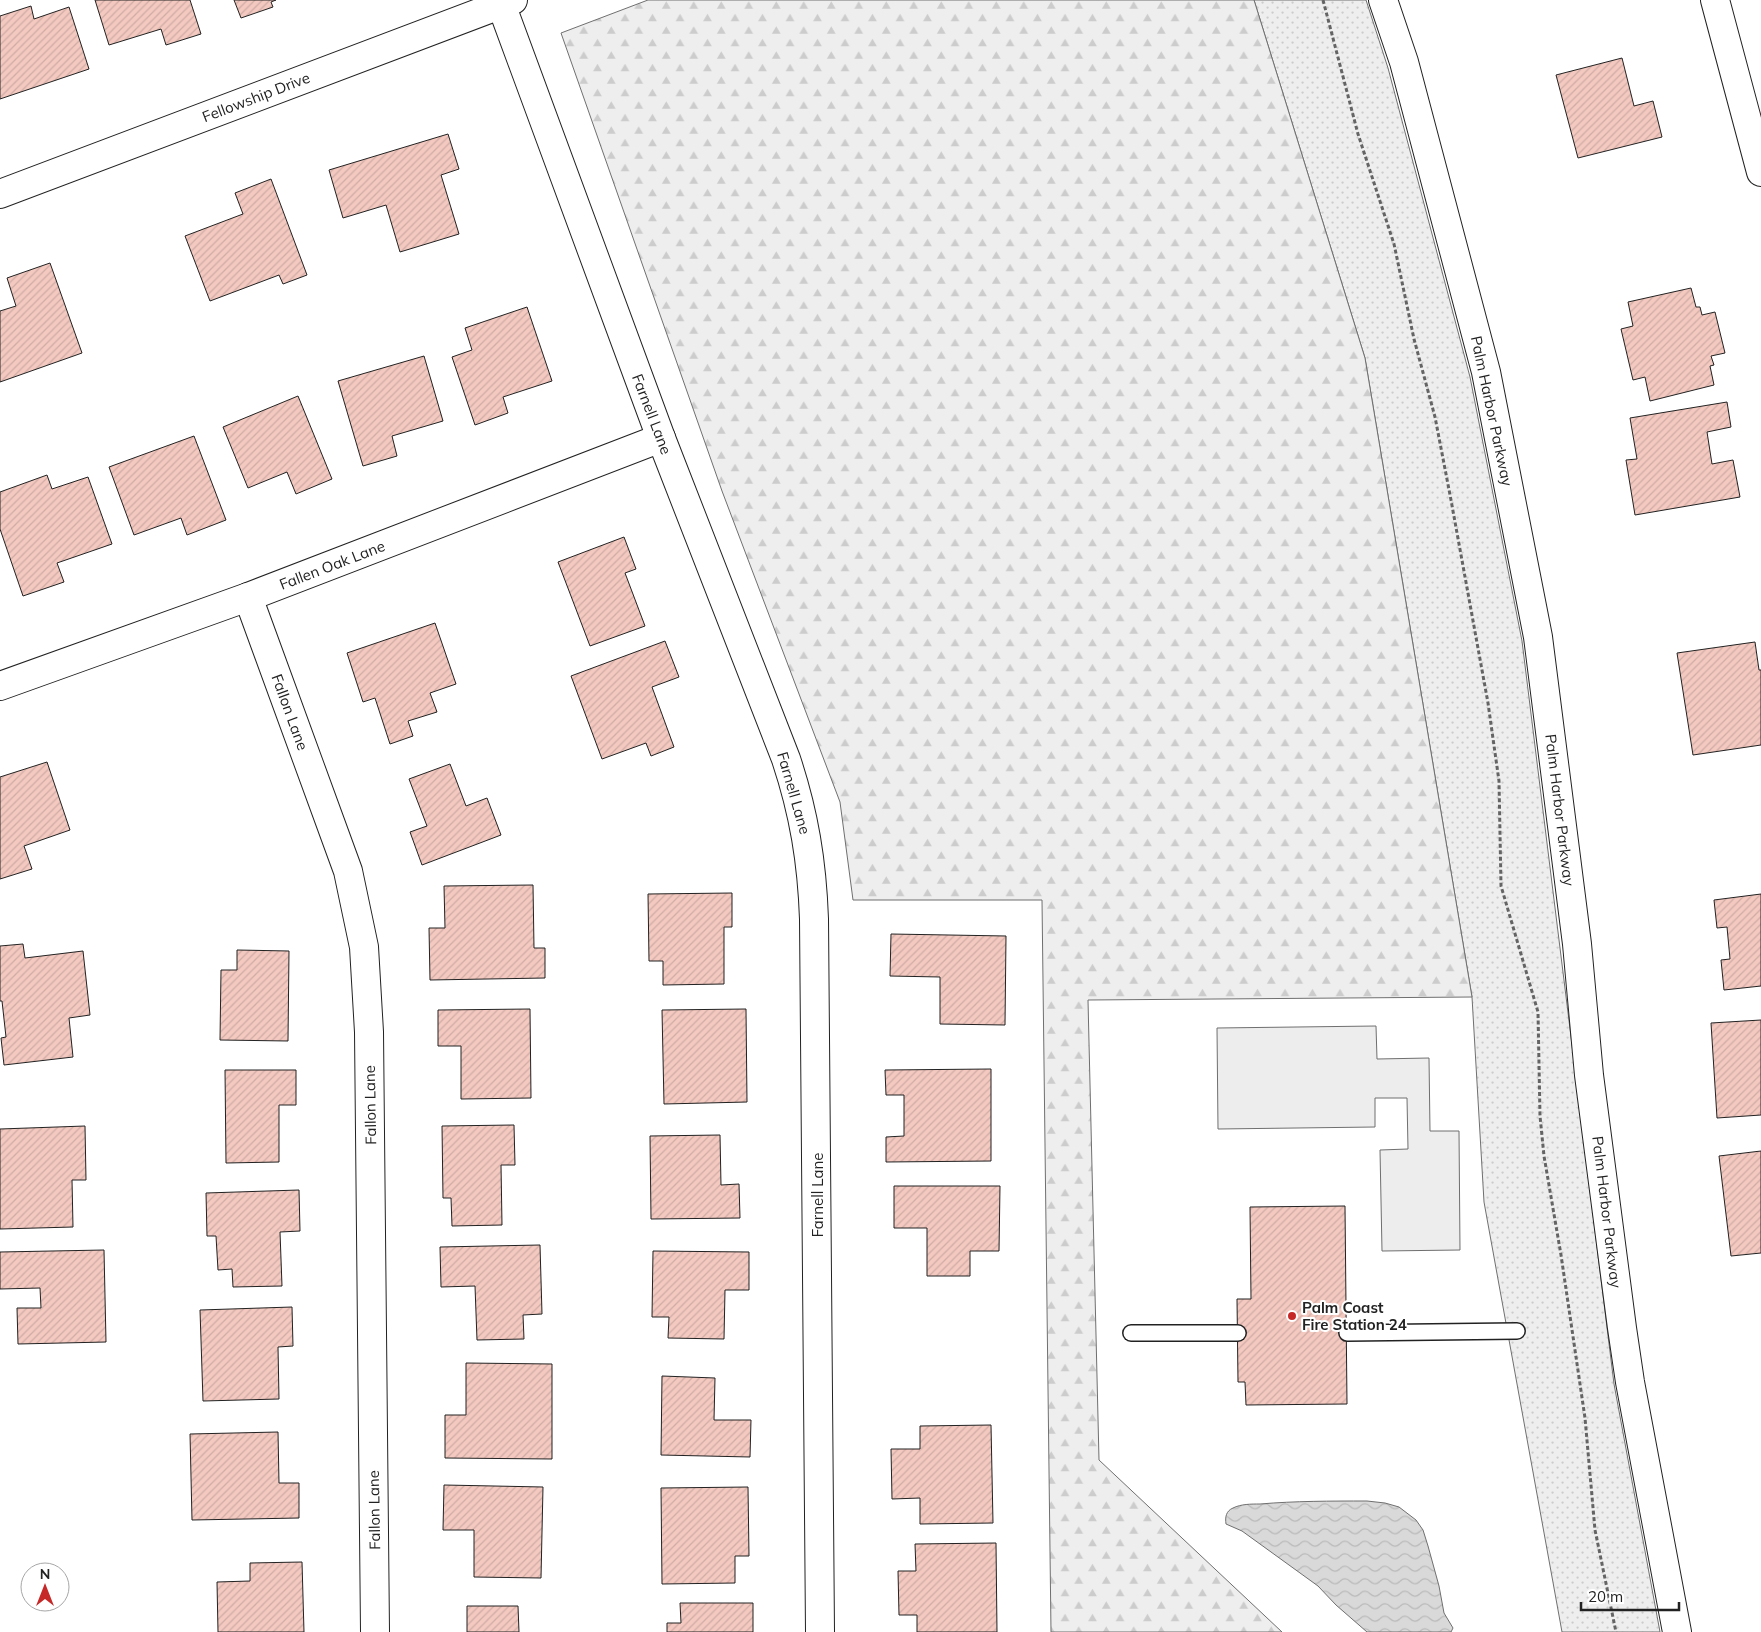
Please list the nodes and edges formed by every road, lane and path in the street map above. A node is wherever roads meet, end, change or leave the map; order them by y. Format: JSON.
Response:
{"nodes":[{"id":1,"x":1323,"y":0,"type":"edge"},
{"id":2,"x":1383,"y":0,"type":"edge"},
{"id":3,"x":1715,"y":0,"type":"edge"},
{"id":4,"x":507,"y":2,"type":"edge"},
{"id":5,"x":1761,"y":172,"type":"edge"},
{"id":6,"x":0,"y":194,"type":"edge"},
{"id":7,"x":661,"y":438,"type":"junction"},
{"id":8,"x":248,"y":597,"type":"junction"},
{"id":9,"x":0,"y":686,"type":"edge"},
{"id":10,"x":1517,"y":1331,"type":"dead end"},
{"id":11,"x":1131,"y":1333,"type":"dead end"},
{"id":12,"x":1238,"y":1333,"type":"dead end"},
{"id":13,"x":1346,"y":1333,"type":"dead end"},
{"id":14,"x":375,"y":1632,"type":"edge"},
{"id":15,"x":820,"y":1632,"type":"edge"},
{"id":16,"x":1616,"y":1632,"type":"edge"},
{"id":17,"x":1677,"y":1632,"type":"edge"}],
"edges":[{"from":1,"to":16,"type":"path"},
{"from":2,"to":17,"type":"street","name":"Palm Harbor Parkway"},
{"from":3,"to":5,"type":"street"},
{"from":4,"to":6,"type":"street","name":"Fellowship Drive"},
{"from":4,"to":7,"type":"street","name":"Farnell Lane"},
{"from":7,"to":8,"type":"street","name":"Fallen Oak Lane"},
{"from":7,"to":15,"type":"street","name":"Farnell Lane"},
{"from":8,"to":9,"type":"street","name":"Fallen Oak Lane"},
{"from":8,"to":14,"type":"street","name":"Fallon Lane"},
{"from":10,"to":13,"type":"lane"},
{"from":11,"to":12,"type":"lane"}]}
